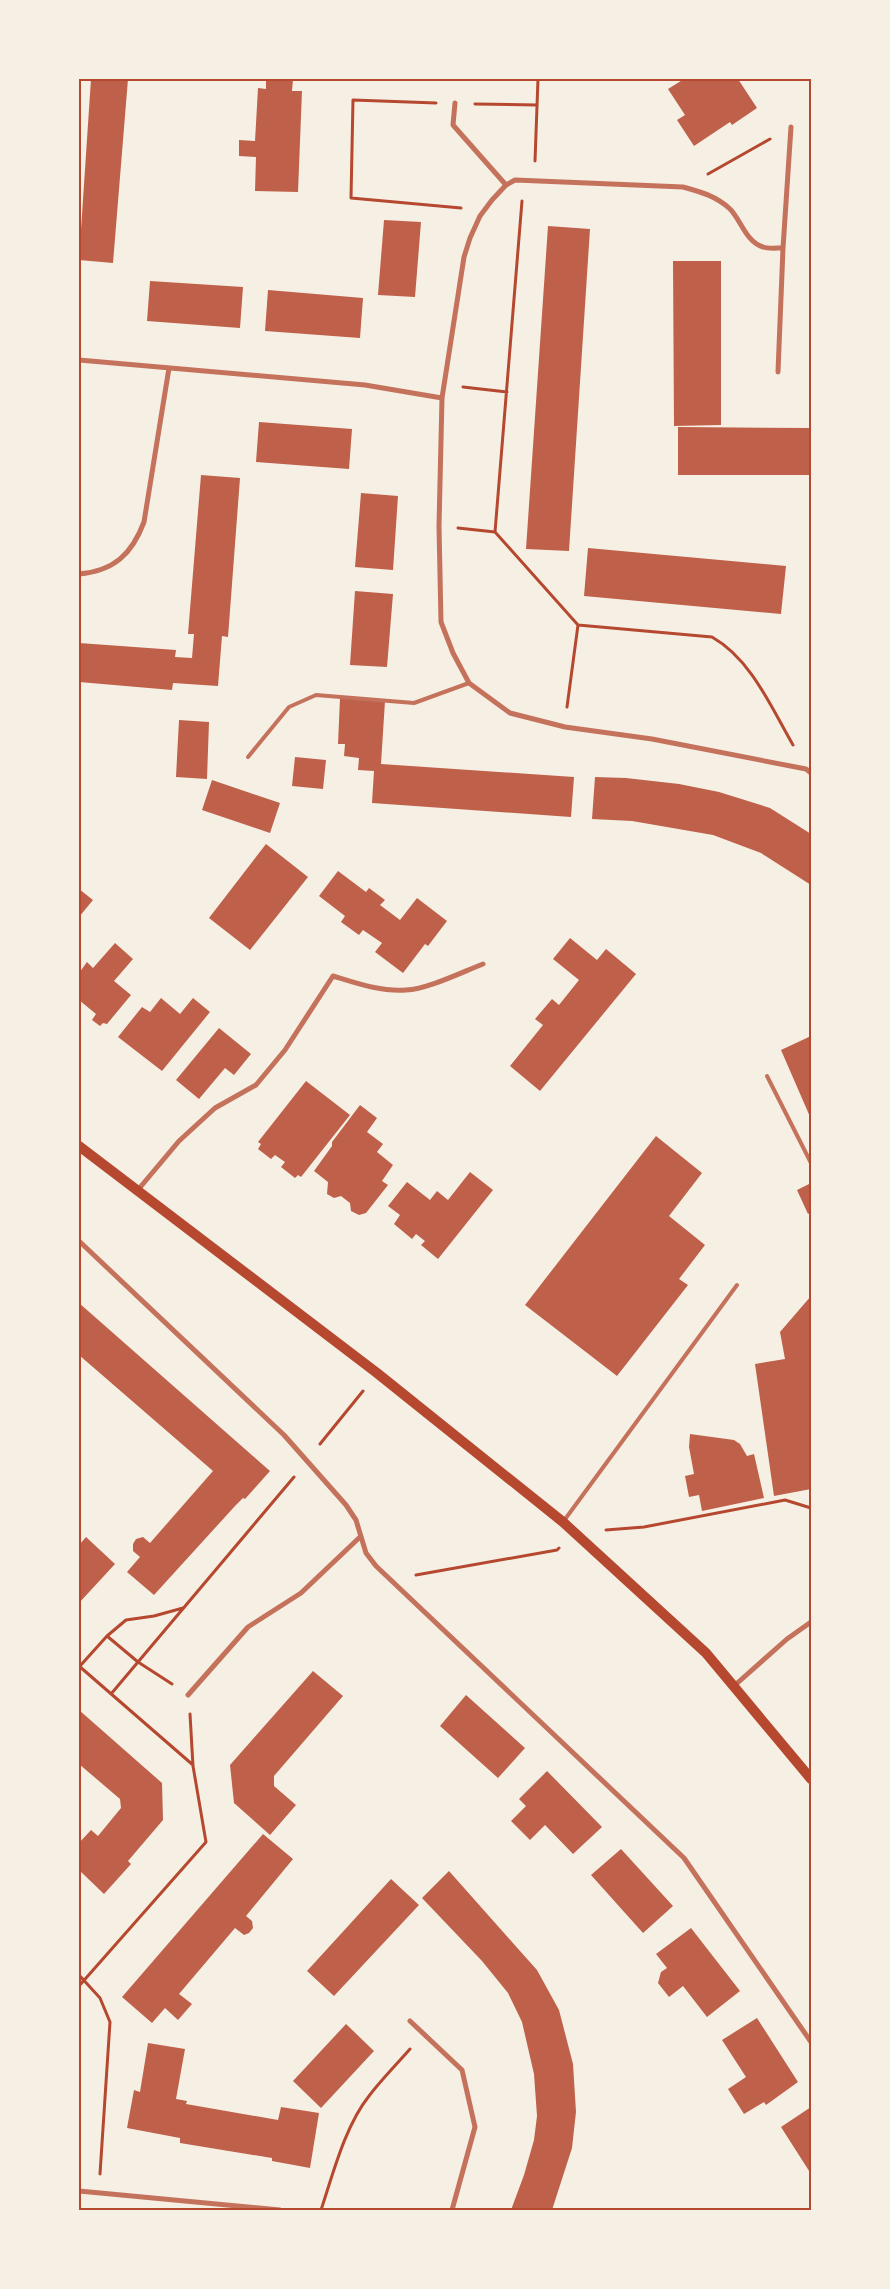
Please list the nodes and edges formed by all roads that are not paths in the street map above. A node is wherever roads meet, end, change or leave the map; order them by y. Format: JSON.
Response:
{"nodes":[{"id":1,"x":455,"y":103,"type":"road end"},
{"id":2,"x":791,"y":127,"type":"road end"},
{"id":3,"x":506,"y":184,"type":"junction"},
{"id":4,"x":783,"y":248,"type":"junction"},
{"id":5,"x":79,"y":360,"type":"edge"},
{"id":6,"x":169,"y":368,"type":"junction"},
{"id":7,"x":778,"y":372,"type":"dead end"},
{"id":8,"x":442,"y":398,"type":"junction"},
{"id":9,"x":79,"y":574,"type":"edge"},
{"id":10,"x":469,"y":682,"type":"junction"},
{"id":11,"x":248,"y":757,"type":"dead end"},
{"id":12,"x":809,"y":771,"type":"edge"},
{"id":13,"x":483,"y":964,"type":"dead end"},
{"id":14,"x":767,"y":1076,"type":"dead end"},
{"id":15,"x":79,"y":1146,"type":"edge"},
{"id":16,"x":811,"y":1163,"type":"edge"},
{"id":17,"x":137,"y":1191,"type":"junction"},
{"id":18,"x":79,"y":1241,"type":"edge"},
{"id":19,"x":737,"y":1285,"type":"dead end"},
{"id":20,"x":563,"y":1522,"type":"junction"},
{"id":21,"x":360,"y":1537,"type":"junction"},
{"id":22,"x":811,"y":1622,"type":"edge"},
{"id":23,"x":733,"y":1686,"type":"junction"},
{"id":24,"x":188,"y":1695,"type":"road end"},
{"id":25,"x":811,"y":1779,"type":"edge"},
{"id":26,"x":410,"y":2022,"type":"dead end"},
{"id":27,"x":811,"y":2042,"type":"edge"},
{"id":28,"x":79,"y":2191,"type":"edge"},
{"id":29,"x":280,"y":2210,"type":"edge"},
{"id":30,"x":452,"y":2210,"type":"edge"}],
"edges":[{"from":1,"to":3,"type":"street"},
{"from":2,"to":4,"type":"street"},
{"from":3,"to":4,"type":"street"},
{"from":3,"to":8,"type":"street"},
{"from":4,"to":7,"type":"street"},
{"from":5,"to":6,"type":"street"},
{"from":6,"to":8,"type":"street"},
{"from":6,"to":9,"type":"street"},
{"from":8,"to":10,"type":"street"},
{"from":10,"to":11,"type":"lane"},
{"from":10,"to":12,"type":"street"},
{"from":13,"to":17,"type":"street"},
{"from":14,"to":16,"type":"lane"},
{"from":15,"to":17,"type":"main road"},
{"from":17,"to":20,"type":"main road"},
{"from":18,"to":21,"type":"street"},
{"from":19,"to":20,"type":"lane"},
{"from":20,"to":23,"type":"main road"},
{"from":21,"to":24,"type":"street"},
{"from":21,"to":27,"type":"street"},
{"from":22,"to":23,"type":"street"},
{"from":23,"to":25,"type":"main road"},
{"from":26,"to":30,"type":"street"},
{"from":28,"to":29,"type":"street"}]}
